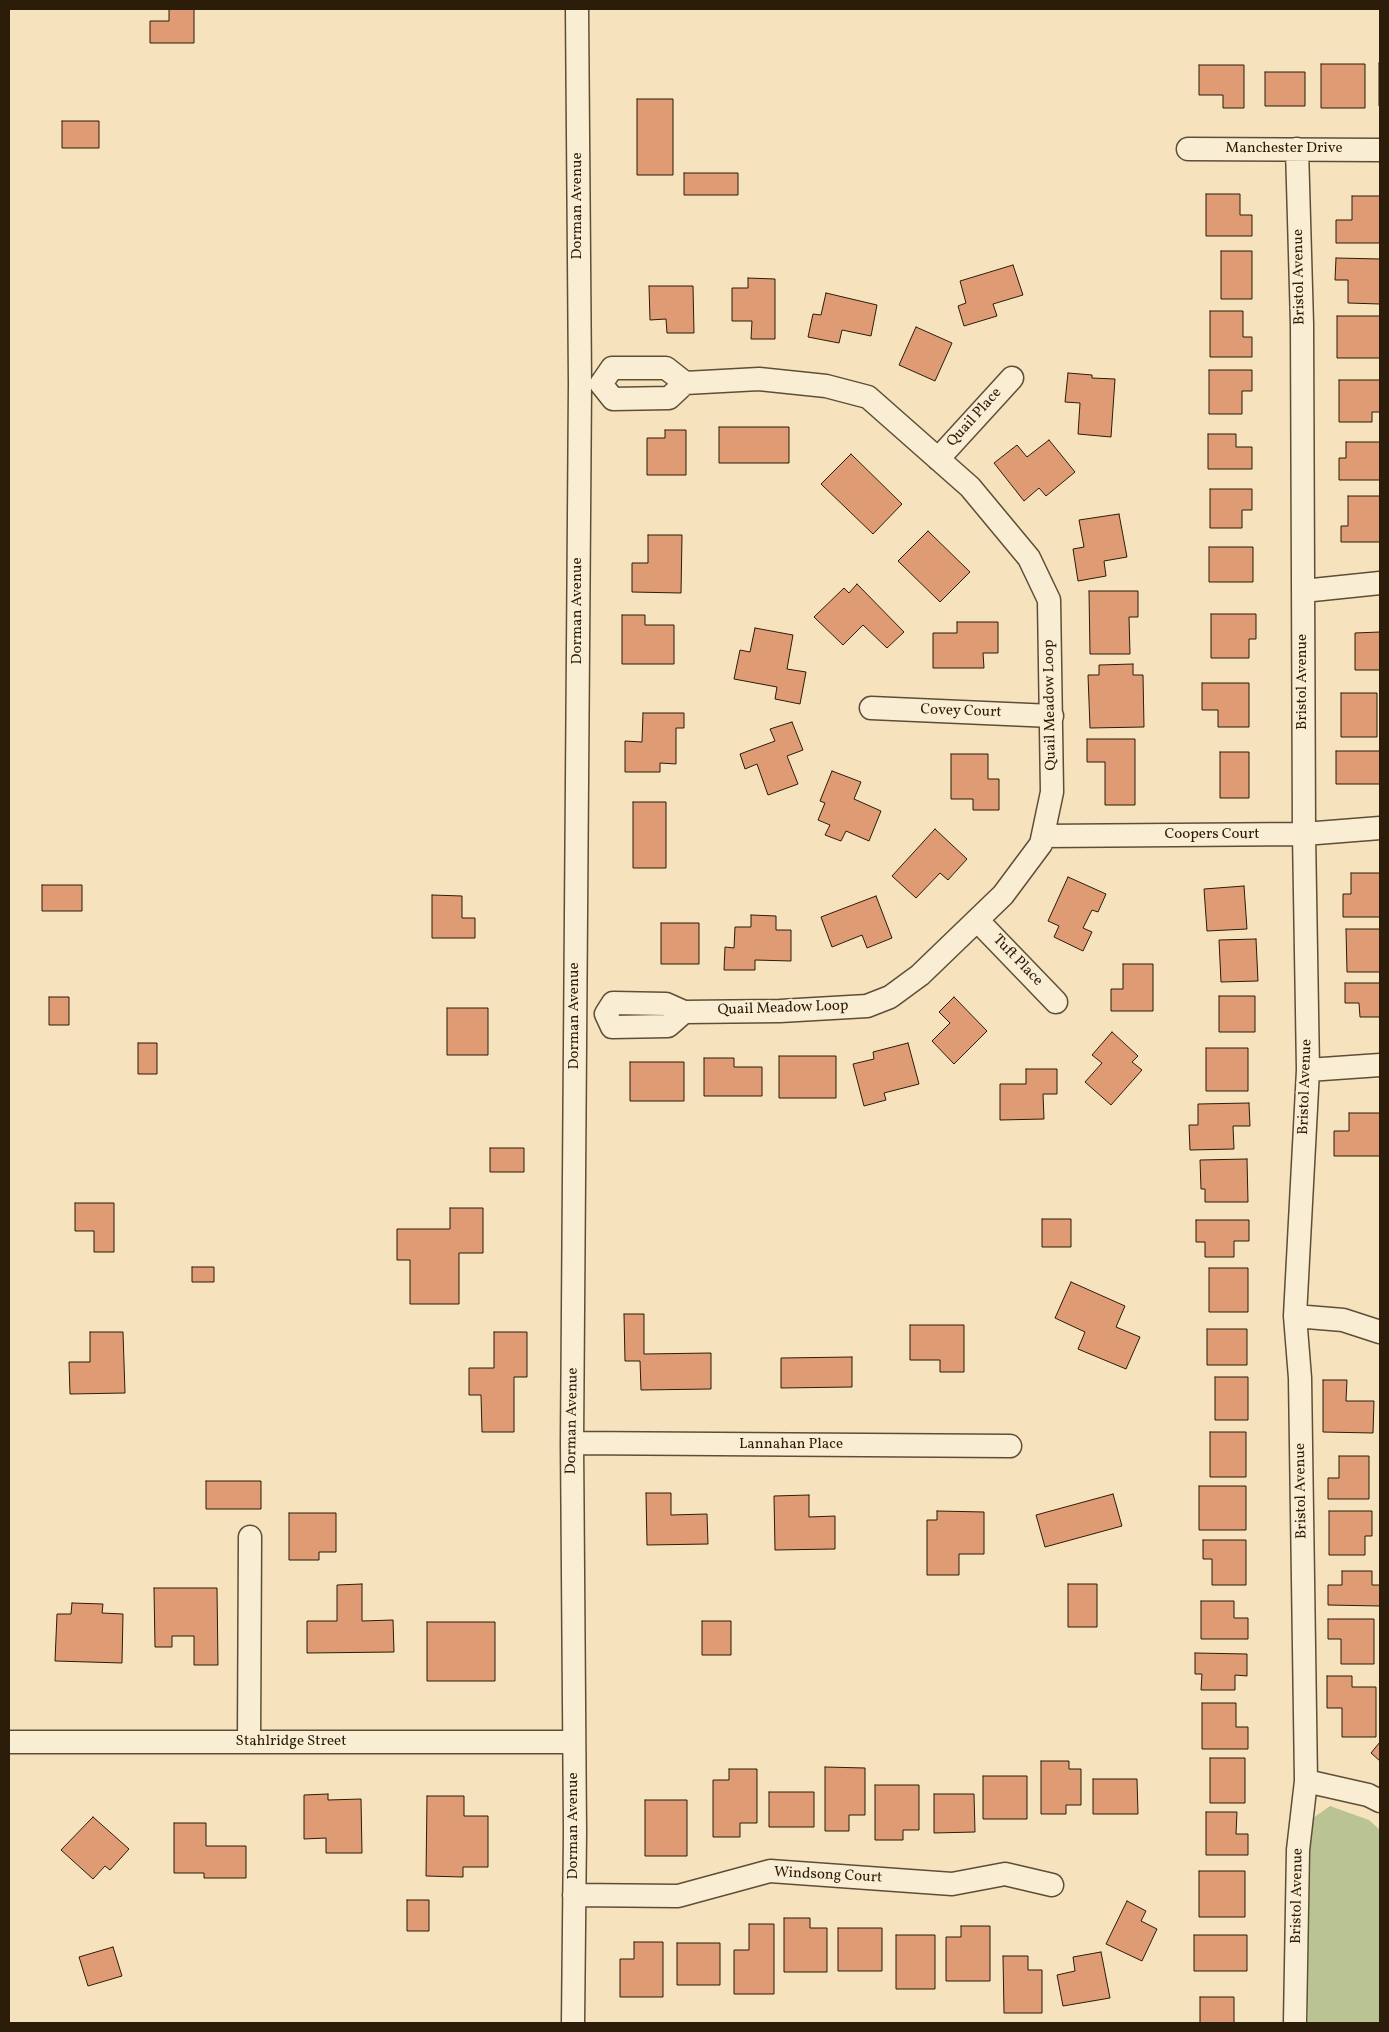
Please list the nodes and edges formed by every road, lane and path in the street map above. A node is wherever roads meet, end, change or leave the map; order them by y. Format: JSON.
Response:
{"nodes":[{"id":1,"x":577,"y":9,"type":"edge"},
{"id":2,"x":1188,"y":149,"type":"dead end"},
{"id":3,"x":1297,"y":149,"type":"junction"},
{"id":4,"x":1380,"y":150,"type":"edge"},
{"id":5,"x":1012,"y":378,"type":"dead end"},
{"id":6,"x":685,"y":383,"type":"junction"},
{"id":7,"x":590,"y":384,"type":"junction"},
{"id":8,"x":938,"y":459,"type":"junction"},
{"id":9,"x":1380,"y":583,"type":"edge"},
{"id":10,"x":1303,"y":591,"type":"junction"},
{"id":11,"x":871,"y":708,"type":"dead end"},
{"id":12,"x":1052,"y":716,"type":"junction"},
{"id":13,"x":1380,"y":828,"type":"edge"},
{"id":14,"x":1304,"y":834,"type":"junction"},
{"id":15,"x":1043,"y":836,"type":"junction"},
{"id":16,"x":978,"y":920,"type":"junction"},
{"id":17,"x":1056,"y":1002,"type":"dead end"},
{"id":18,"x":575,"y":1012,"type":"junction"},
{"id":19,"x":1380,"y":1065,"type":"edge"},
{"id":20,"x":1308,"y":1070,"type":"junction"},
{"id":21,"x":1295,"y":1316,"type":"junction"},
{"id":22,"x":1380,"y":1332,"type":"edge"},
{"id":23,"x":572,"y":1443,"type":"junction"},
{"id":24,"x":1010,"y":1446,"type":"dead end"},
{"id":25,"x":250,"y":1537,"type":"dead end"},
{"id":26,"x":9,"y":1742,"type":"edge"},
{"id":27,"x":248,"y":1742,"type":"junction"},
{"id":28,"x":574,"y":1742,"type":"junction"},
{"id":29,"x":1306,"y":1781,"type":"junction"},
{"id":30,"x":1380,"y":1801,"type":"edge"},
{"id":31,"x":1052,"y":1886,"type":"dead end"},
{"id":32,"x":574,"y":1895,"type":"junction"},
{"id":33,"x":573,"y":2023,"type":"edge"},
{"id":34,"x":1295,"y":2023,"type":"edge"}],
"edges":[{"from":1,"to":7,"type":"street","name":"Dorman Avenue"},
{"from":2,"to":3,"type":"street","name":"Manchester Drive"},
{"from":3,"to":4,"type":"street","name":"Manchester Drive"},
{"from":3,"to":10,"type":"street","name":"Bristol Avenue"},
{"from":5,"to":8,"type":"street","name":"Quail Place"},
{"from":6,"to":7,"type":"street"},
{"from":6,"to":7,"type":"street"},
{"from":6,"to":8,"type":"street","name":"Quail Meadow Loop"},
{"from":7,"to":18,"type":"street","name":"Dorman Avenue"},
{"from":8,"to":12,"type":"street","name":"Quail Meadow Loop"},
{"from":9,"to":10,"type":"street"},
{"from":10,"to":14,"type":"street","name":"Bristol Avenue"},
{"from":11,"to":12,"type":"street","name":"Covey Court"},
{"from":12,"to":15,"type":"street","name":"Quail Meadow Loop"},
{"from":13,"to":14,"type":"street","name":"Coopers Court"},
{"from":14,"to":15,"type":"street","name":"Coopers Court"},
{"from":14,"to":20,"type":"street","name":"Bristol Avenue"},
{"from":15,"to":16,"type":"street","name":"Quail Meadow Loop"},
{"from":16,"to":17,"type":"street","name":"Tuft Place"},
{"from":16,"to":18,"type":"street","name":"Quail Meadow Loop"},
{"from":18,"to":23,"type":"street","name":"Dorman Avenue"},
{"from":19,"to":20,"type":"street"},
{"from":20,"to":21,"type":"street","name":"Bristol Avenue"},
{"from":21,"to":22,"type":"street"},
{"from":21,"to":29,"type":"street","name":"Bristol Avenue"},
{"from":23,"to":24,"type":"street","name":"Lannahan Place"},
{"from":23,"to":28,"type":"street","name":"Dorman Avenue"},
{"from":25,"to":27,"type":"street"},
{"from":26,"to":27,"type":"street","name":"Stahlridge Street"},
{"from":27,"to":28,"type":"street","name":"Stahlridge Street"},
{"from":28,"to":32,"type":"street","name":"Dorman Avenue"},
{"from":29,"to":30,"type":"street"},
{"from":29,"to":34,"type":"street","name":"Bristol Avenue"},
{"from":31,"to":32,"type":"street","name":"Windsong Court"},
{"from":32,"to":33,"type":"street","name":"Dorman Avenue"}]}
